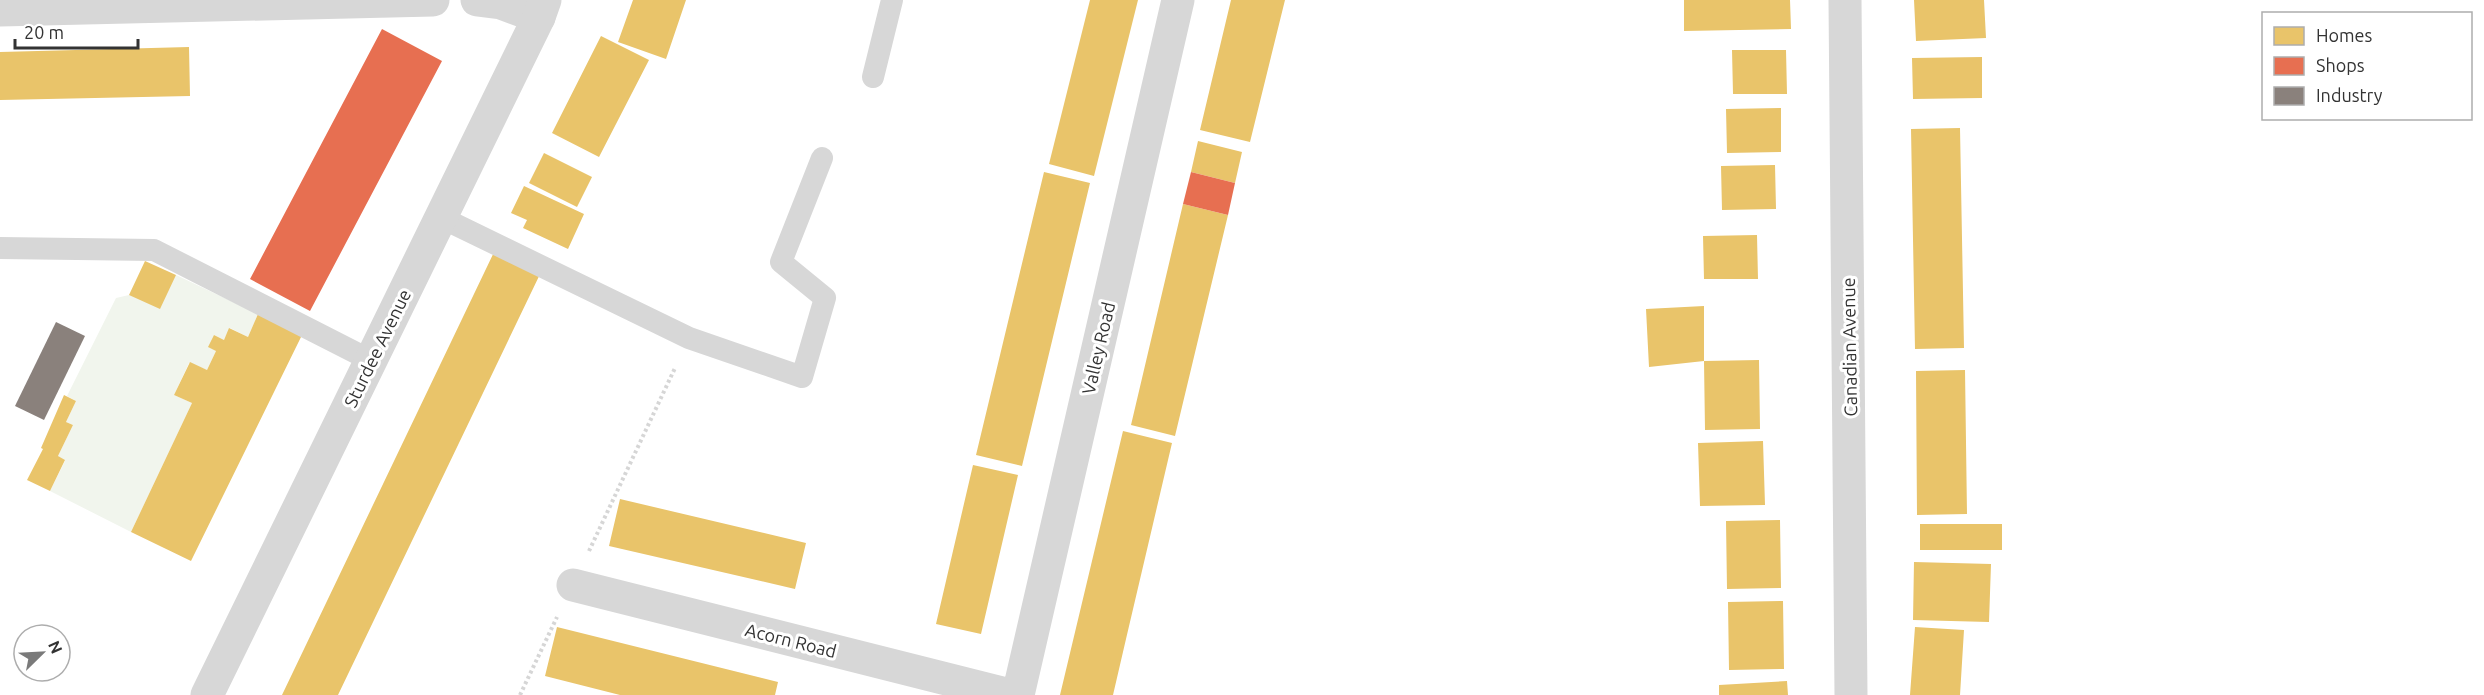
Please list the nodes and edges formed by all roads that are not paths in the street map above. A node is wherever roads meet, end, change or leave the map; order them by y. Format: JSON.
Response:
{"nodes":[{"id":1,"x":433,"y":0,"type":"edge"},
{"id":2,"x":477,"y":0,"type":"edge"},
{"id":3,"x":891,"y":0,"type":"edge"},
{"id":4,"x":1178,"y":0,"type":"edge"},
{"id":5,"x":1845,"y":0,"type":"edge"},
{"id":6,"x":337,"y":2,"type":"edge"},
{"id":7,"x":542,"y":8,"type":"edge"},
{"id":8,"x":0,"y":10,"type":"edge"},
{"id":9,"x":873,"y":77,"type":"dead end"},
{"id":10,"x":822,"y":158,"type":"dead end"},
{"id":11,"x":440,"y":217,"type":"junction"},
{"id":12,"x":0,"y":248,"type":"edge"},
{"id":13,"x":372,"y":361,"type":"junction"},
{"id":14,"x":573,"y":585,"type":"road end"},
{"id":15,"x":207,"y":695,"type":"edge"},
{"id":16,"x":1010,"y":695,"type":"edge"},
{"id":17,"x":1018,"y":695,"type":"edge"},
{"id":18,"x":1851,"y":695,"type":"edge"}],
"edges":[{"from":1,"to":6,"type":"street"},
{"from":2,"to":7,"type":"street"},
{"from":3,"to":9,"type":"lane"},
{"from":4,"to":17,"type":"street","name":"Valley Road"},
{"from":5,"to":18,"type":"street","name":"Canadian Avenue"},
{"from":6,"to":8,"type":"street"},
{"from":7,"to":11,"type":"street","name":"Sturdee Avenue"},
{"from":10,"to":11,"type":"lane"},
{"from":11,"to":13,"type":"street","name":"Sturdee Avenue"},
{"from":12,"to":13,"type":"lane"},
{"from":13,"to":15,"type":"street","name":"Sturdee Avenue"},
{"from":14,"to":16,"type":"street","name":"Acorn Road"}]}
